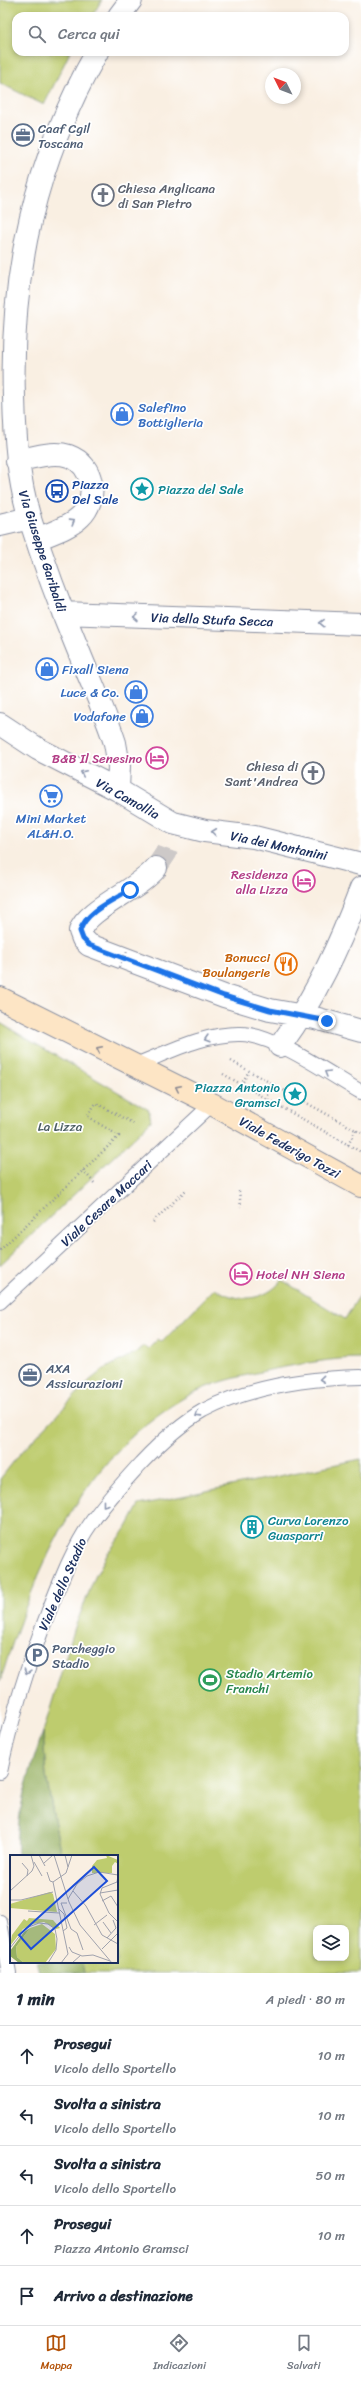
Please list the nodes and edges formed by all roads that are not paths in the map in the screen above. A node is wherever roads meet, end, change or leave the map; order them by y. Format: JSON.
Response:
{"nodes":[{"id":1,"x":131,"y":0,"type":"edge"},
{"id":2,"x":122,"y":12,"type":"edge"},
{"id":3,"x":95,"y":56,"type":"edge"},
{"id":4,"x":17,"y":461,"type":"junction"},
{"id":5,"x":30,"y":518,"type":"junction"},
{"id":6,"x":0,"y":525,"type":"edge"},
{"id":7,"x":37,"y":539,"type":"junction"},
{"id":8,"x":63,"y":614,"type":"junction"},
{"id":9,"x":361,"y":624,"type":"edge"},
{"id":10,"x":0,"y":724,"type":"edge"},
{"id":11,"x":118,"y":790,"type":"junction"},
{"id":12,"x":172,"y":831,"type":"joint"},
{"id":13,"x":361,"y":864,"type":"edge"},
{"id":14,"x":156,"y":868,"type":"tunnel mouth"},
{"id":15,"x":361,"y":888,"type":"edge"},
{"id":16,"x":0,"y":998,"type":"edge"},
{"id":17,"x":301,"y":1016,"type":"junction"},
{"id":18,"x":361,"y":1032,"type":"edge"},
{"id":19,"x":280,"y":1046,"type":"junction"},
{"id":20,"x":134,"y":1066,"type":"junction"},
{"id":21,"x":361,"y":1092,"type":"edge"},
{"id":22,"x":212,"y":1104,"type":"junction"},
{"id":23,"x":361,"y":1186,"type":"edge"},
{"id":24,"x":0,"y":1302,"type":"edge"},
{"id":25,"x":361,"y":1377,"type":"edge"},
{"id":26,"x":0,"y":1772,"type":"edge"},
{"id":27,"x":0,"y":1922,"type":"edge"},
{"id":28,"x":9,"y":1973,"type":"edge"}],
"edges":[{"from":1,"to":2,"type":"street"},
{"from":3,"to":4,"type":"street","name":"Via Giuseppe Garibaldi"},
{"from":4,"to":5,"type":"street","name":"Via Giuseppe Garibaldi"},
{"from":7,"to":4,"type":"street","one_way":true},
{"from":5,"to":6,"type":"street"},
{"from":5,"to":7,"type":"street","name":"Via Giuseppe Garibaldi"},
{"from":7,"to":8,"type":"street","name":"Via Giuseppe Garibaldi"},
{"from":9,"to":8,"type":"street","name":"Via della Stufa Secca","one_way":true},
{"from":8,"to":11,"type":"street","name":"Via Giuseppe Garibaldi"},
{"from":11,"to":10,"type":"street","name":"Via Camollia","one_way":true},
{"from":11,"to":12,"type":"street","name":"Via Camollia"},
{"from":13,"to":12,"type":"street","name":"Via dei Montanini","one_way":true},
{"from":14,"to":17,"type":"street"},
{"from":15,"to":17,"type":"street"},
{"from":20,"to":16,"type":"street","one_way":true},
{"from":17,"to":18,"type":"street"},
{"from":17,"to":19,"type":"street"},
{"from":19,"to":20,"type":"lane","one_way":true},
{"from":21,"to":19,"type":"lane","one_way":true},
{"from":22,"to":20,"type":"street","name":"Viale Federigo Tozzi","one_way":true},
{"from":22,"to":23,"type":"street","name":"Viale Federigo Tozzi"},
{"from":22,"to":24,"type":"lane","name":"Viale Cesare Maccari"},
{"from":25,"to":26,"type":"lane","name":"Viale dello Stadio","one_way":true},
{"from":27,"to":28,"type":"lane"}]}
